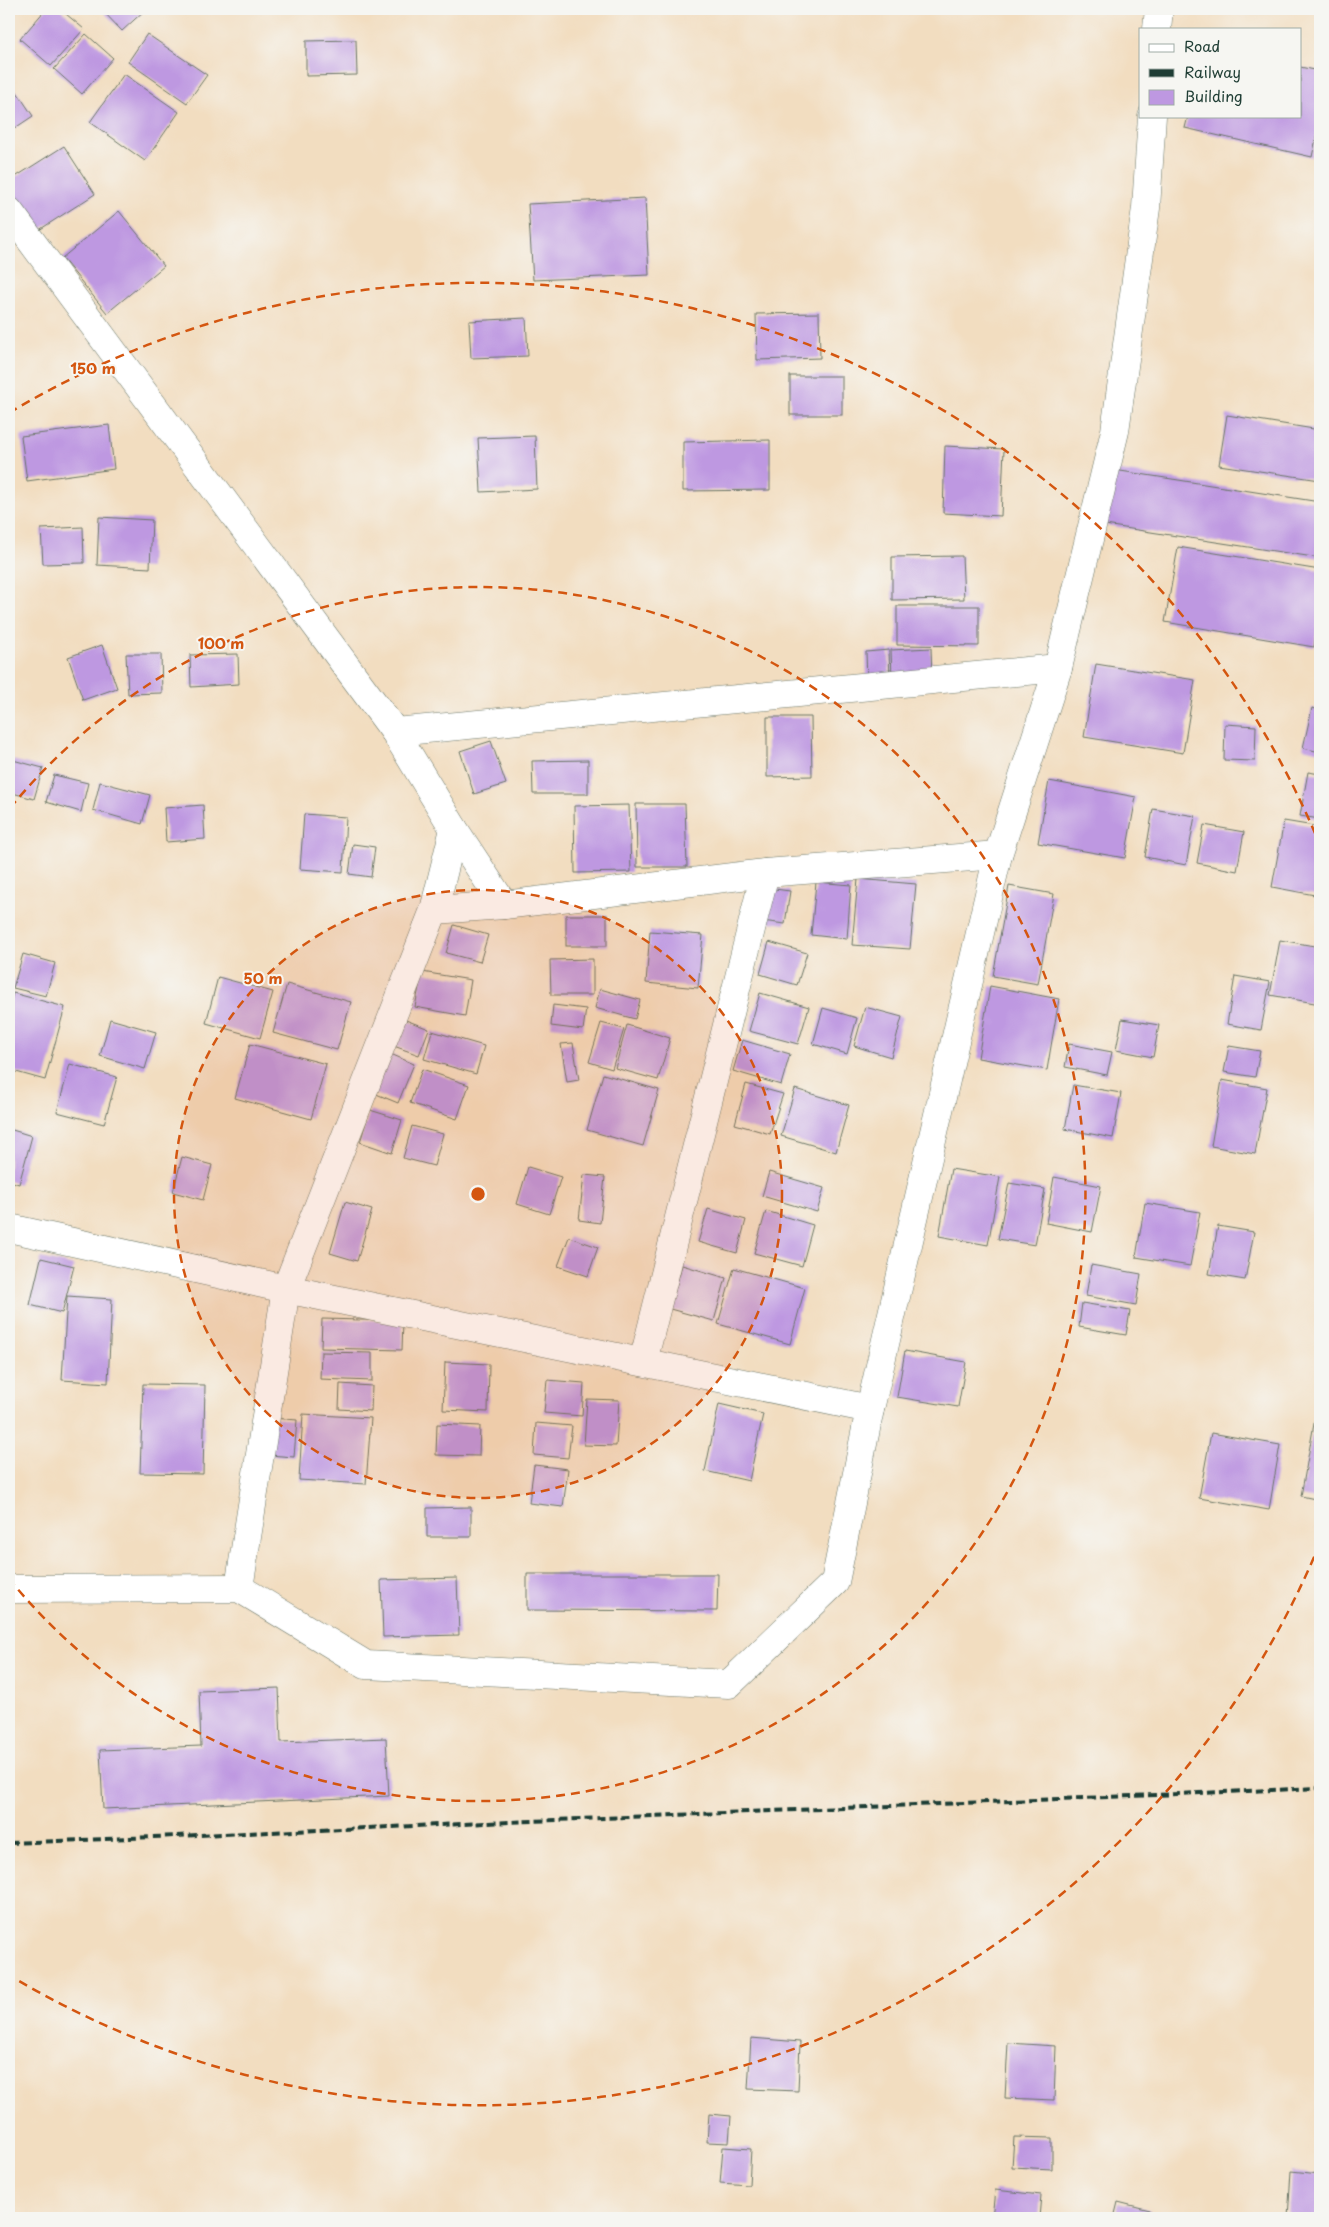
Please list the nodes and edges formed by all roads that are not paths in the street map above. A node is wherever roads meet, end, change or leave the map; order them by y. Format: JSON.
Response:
{"nodes":[{"id":1,"x":1159,"y":9,"type":"edge"},
{"id":2,"x":1157,"y":28,"type":"edge"},
{"id":3,"x":1152,"y":118,"type":"edge"},
{"id":4,"x":9,"y":211,"type":"edge"},
{"id":5,"x":1058,"y":668,"type":"junction"},
{"id":6,"x":395,"y":732,"type":"junction"},
{"id":7,"x":454,"y":829,"type":"junction"},
{"id":8,"x":998,"y":855,"type":"junction"},
{"id":9,"x":765,"y":874,"type":"junction"},
{"id":10,"x":504,"y":905,"type":"junction"},
{"id":11,"x":434,"y":910,"type":"junction"},
{"id":12,"x":9,"y":1228,"type":"edge"},
{"id":13,"x":286,"y":1289,"type":"junction"},
{"id":14,"x":643,"y":1362,"type":"junction"},
{"id":15,"x":870,"y":1409,"type":"junction"},
{"id":16,"x":239,"y":1588,"type":"junction"},
{"id":17,"x":9,"y":1589,"type":"edge"}],
"edges":[{"from":1,"to":2,"type":"street"},
{"from":3,"to":5,"type":"street"},
{"from":4,"to":6,"type":"street"},
{"from":5,"to":6,"type":"street"},
{"from":5,"to":8,"type":"street"},
{"from":6,"to":7,"type":"street"},
{"from":7,"to":10,"type":"street"},
{"from":7,"to":11,"type":"street"},
{"from":8,"to":9,"type":"street"},
{"from":8,"to":15,"type":"street"},
{"from":9,"to":10,"type":"street"},
{"from":9,"to":14,"type":"street"},
{"from":10,"to":11,"type":"street"},
{"from":11,"to":13,"type":"street"},
{"from":12,"to":13,"type":"street"},
{"from":13,"to":14,"type":"street"},
{"from":13,"to":16,"type":"street"},
{"from":14,"to":15,"type":"street"},
{"from":15,"to":16,"type":"street"},
{"from":16,"to":17,"type":"street"}]}
